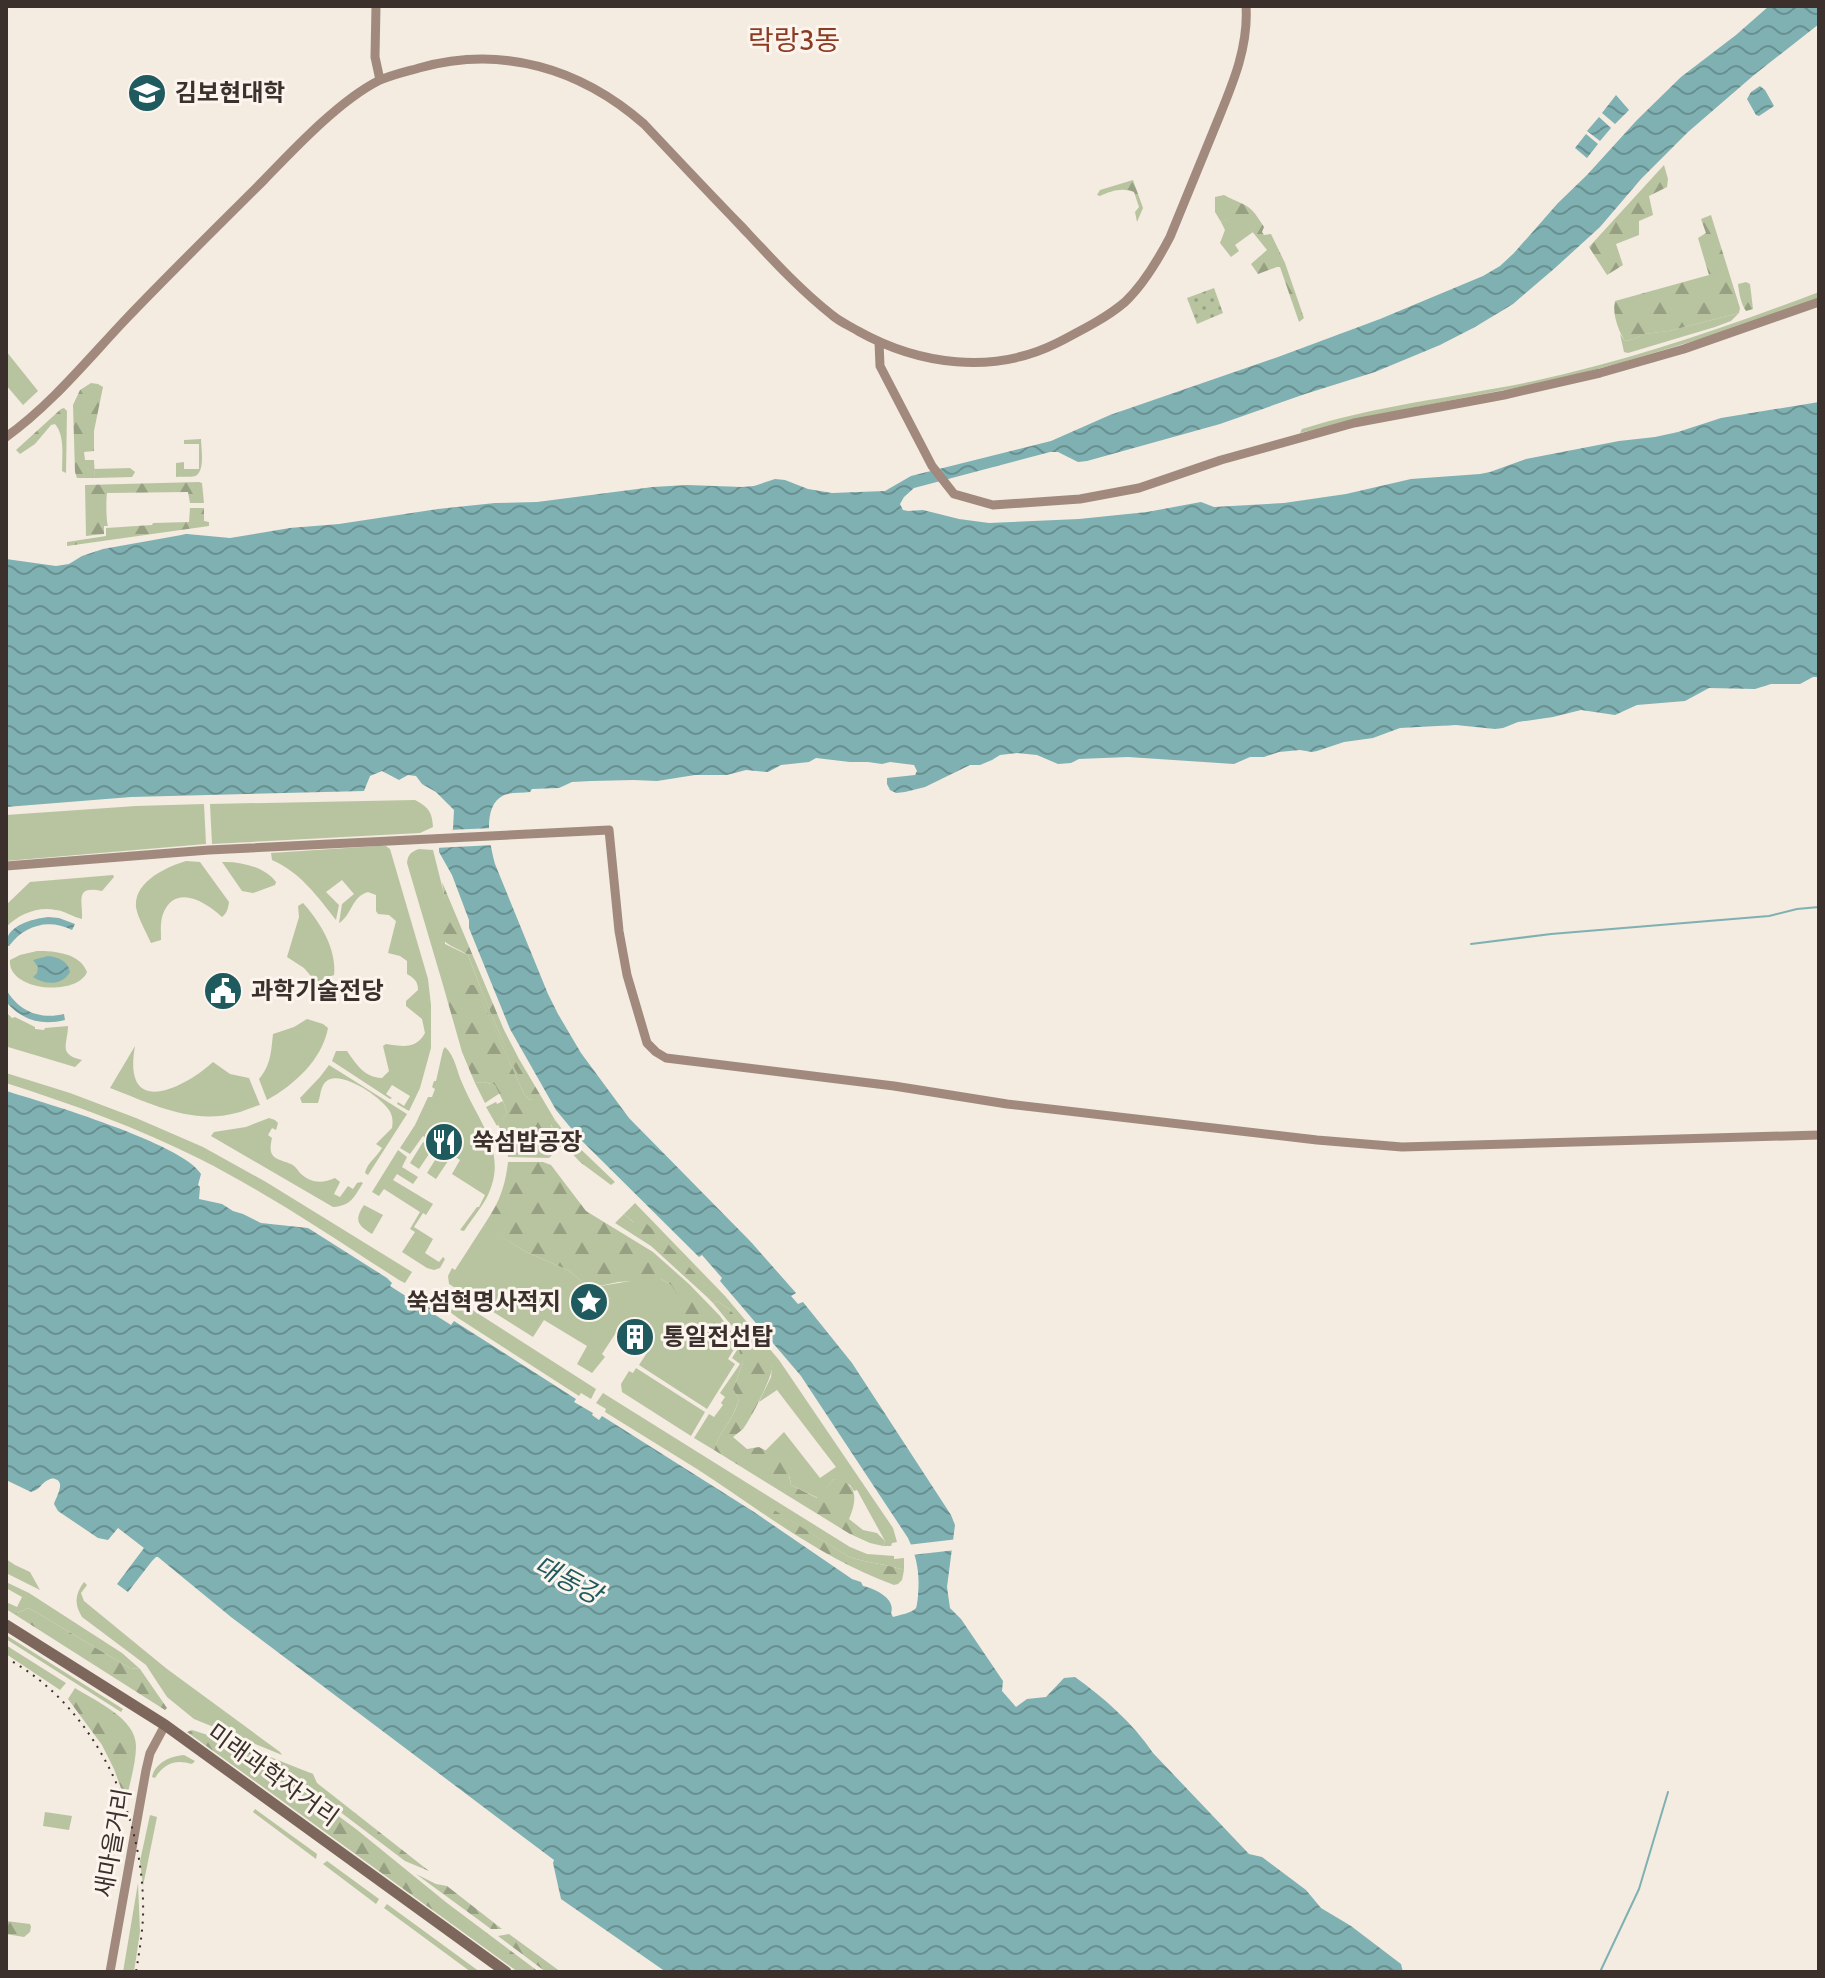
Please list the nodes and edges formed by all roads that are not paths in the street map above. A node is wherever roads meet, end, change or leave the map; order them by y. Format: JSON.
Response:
{"nodes":[{"id":1,"x":376,"y":6,"type":"edge"},
{"id":2,"x":1246,"y":6,"type":"edge"},
{"id":3,"x":380,"y":80,"type":"junction"},
{"id":4,"x":1819,"y":302,"type":"edge"},
{"id":5,"x":879,"y":342,"type":"junction"},
{"id":6,"x":6,"y":437,"type":"edge"},
{"id":7,"x":6,"y":866,"type":"edge"},
{"id":8,"x":1819,"y":1135,"type":"edge"},
{"id":9,"x":6,"y":1625,"type":"edge"},
{"id":10,"x":165,"y":1725,"type":"junction"},
{"id":11,"x":110,"y":1972,"type":"edge"},
{"id":12,"x":506,"y":1972,"type":"edge"}],
"edges":[{"from":1,"to":3,"type":"street"},
{"from":2,"to":5,"type":"street"},
{"from":3,"to":5,"type":"street"},
{"from":3,"to":6,"type":"street"},
{"from":4,"to":5,"type":"street"},
{"from":7,"to":8,"type":"street"},
{"from":9,"to":10,"type":"main road","name":"미래과학자거리"},
{"from":10,"to":11,"type":"street","name":"새마을거리"},
{"from":10,"to":12,"type":"main road","name":"미래과학자거리"}]}
